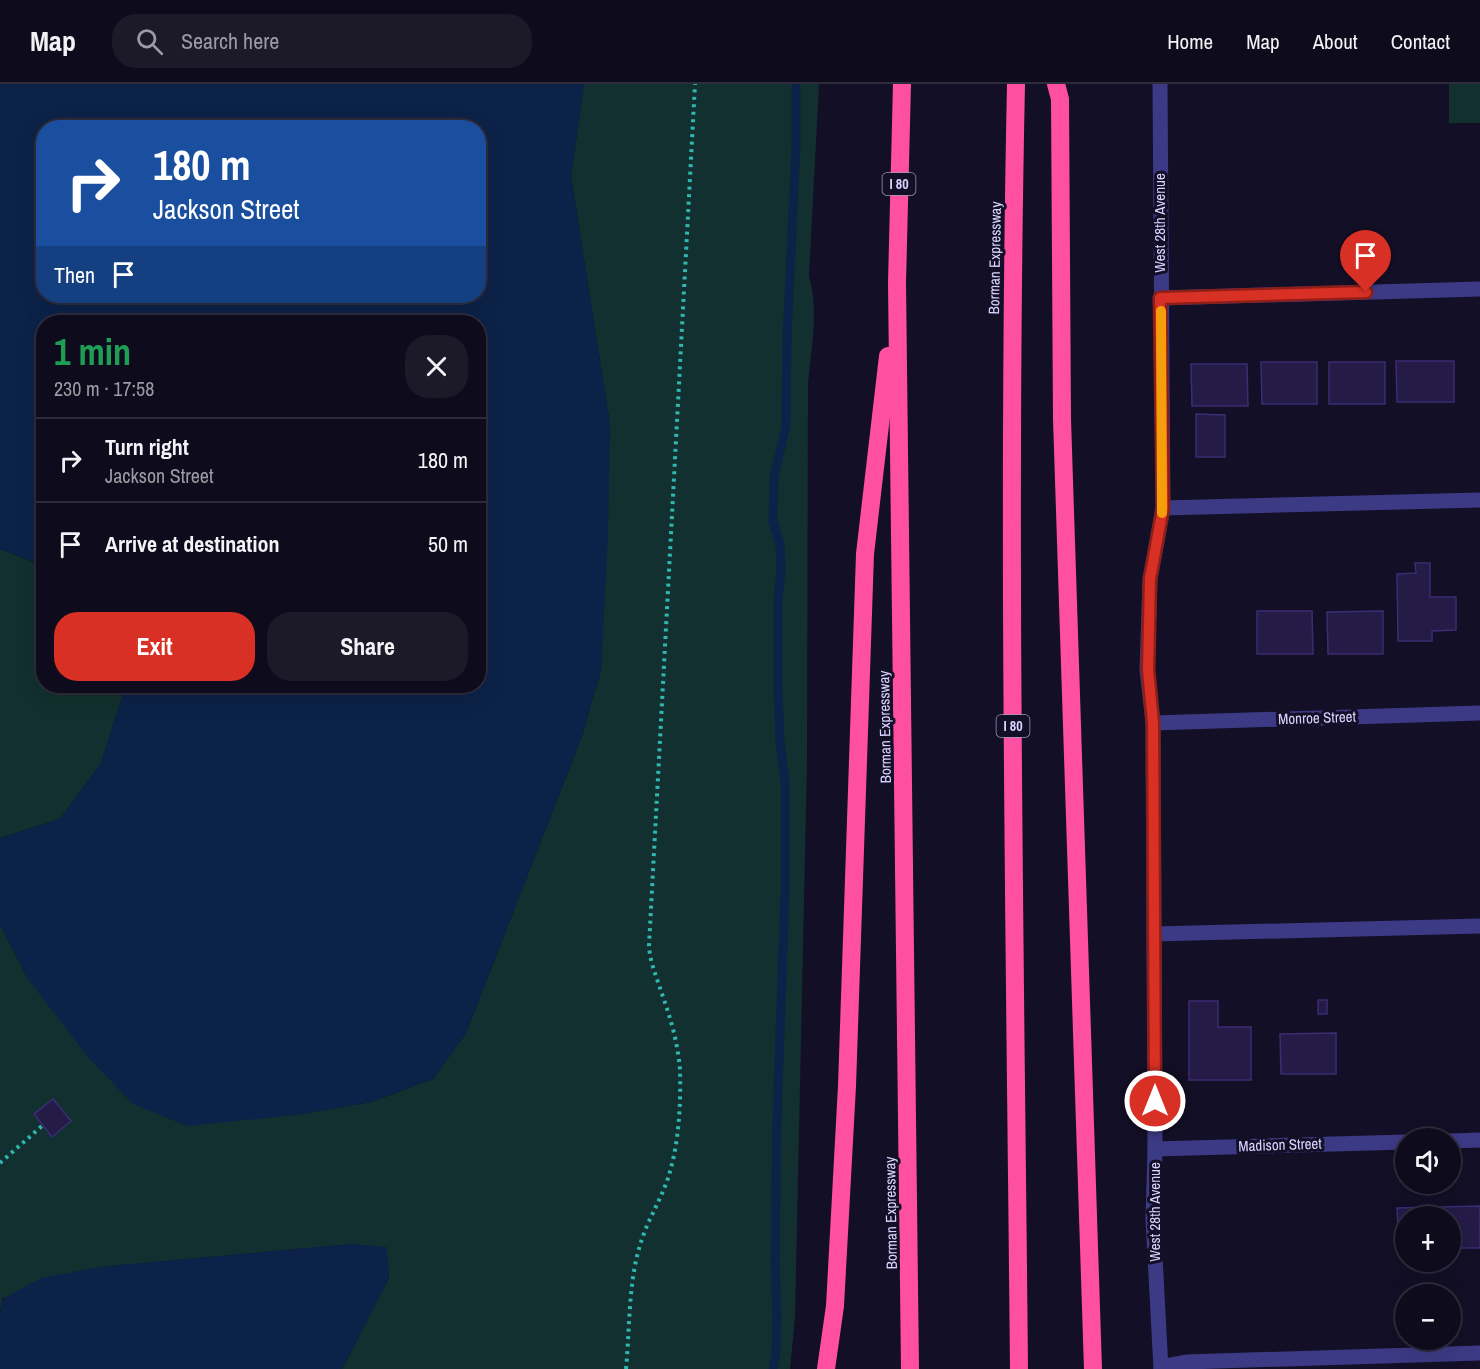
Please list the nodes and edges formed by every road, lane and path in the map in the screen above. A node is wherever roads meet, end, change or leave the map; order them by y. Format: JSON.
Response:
{"nodes":[{"id":1,"x":695,"y":84,"type":"edge"},
{"id":2,"x":902,"y":84,"type":"edge"},
{"id":3,"x":1016,"y":84,"type":"edge"},
{"id":4,"x":1056,"y":84,"type":"edge"},
{"id":5,"x":1160,"y":84,"type":"edge"},
{"id":6,"x":897,"y":283,"type":"junction"},
{"id":7,"x":1480,"y":289,"type":"edge"},
{"id":8,"x":1160,"y":298,"type":"junction"},
{"id":9,"x":1480,"y":500,"type":"edge"},
{"id":10,"x":1163,"y":508,"type":"junction"},
{"id":11,"x":1480,"y":713,"type":"edge"},
{"id":12,"x":1153,"y":723,"type":"junction"},
{"id":13,"x":1480,"y":926,"type":"edge"},
{"id":14,"x":1154,"y":934,"type":"junction"},
{"id":15,"x":43,"y":1125,"type":"dead end"},
{"id":16,"x":1480,"y":1140,"type":"edge"},
{"id":17,"x":1461,"y":1141,"type":"edge"},
{"id":18,"x":1395,"y":1142,"type":"edge"},
{"id":19,"x":1155,"y":1149,"type":"junction"},
{"id":20,"x":0,"y":1163,"type":"edge"},
{"id":21,"x":1480,"y":1353,"type":"edge"},
{"id":22,"x":626,"y":1369,"type":"edge"},
{"id":23,"x":826,"y":1369,"type":"edge"},
{"id":24,"x":910,"y":1369,"type":"edge"},
{"id":25,"x":1019,"y":1369,"type":"edge"},
{"id":26,"x":1093,"y":1369,"type":"edge"},
{"id":27,"x":1161,"y":1369,"type":"edge"}],
"edges":[{"from":1,"to":22,"type":"path"},
{"from":2,"to":6,"type":"highway","name":"Borman Expressway","number":"I 80"},
{"from":3,"to":25,"type":"highway","name":"Borman Expressway","number":"I 80"},
{"from":4,"to":26,"type":"highway"},
{"from":5,"to":8,"type":"street","name":"West 28th Avenue"},
{"from":6,"to":23,"type":"highway"},
{"from":6,"to":24,"type":"highway","name":"Borman Expressway","number":"I 80"},
{"from":7,"to":8,"type":"street"},
{"from":8,"to":10,"type":"street","name":"West 28th Avenue"},
{"from":9,"to":10,"type":"street"},
{"from":10,"to":12,"type":"street","name":"West 28th Avenue"},
{"from":11,"to":12,"type":"street","name":"Monroe Street"},
{"from":12,"to":14,"type":"street","name":"West 28th Avenue"},
{"from":13,"to":14,"type":"street"},
{"from":14,"to":19,"type":"street","name":"West 28th Avenue"},
{"from":15,"to":20,"type":"path"},
{"from":16,"to":17,"type":"street"},
{"from":18,"to":19,"type":"street","name":"Madison Street"},
{"from":19,"to":27,"type":"street","name":"West 28th Avenue"},
{"from":21,"to":27,"type":"street"}]}
